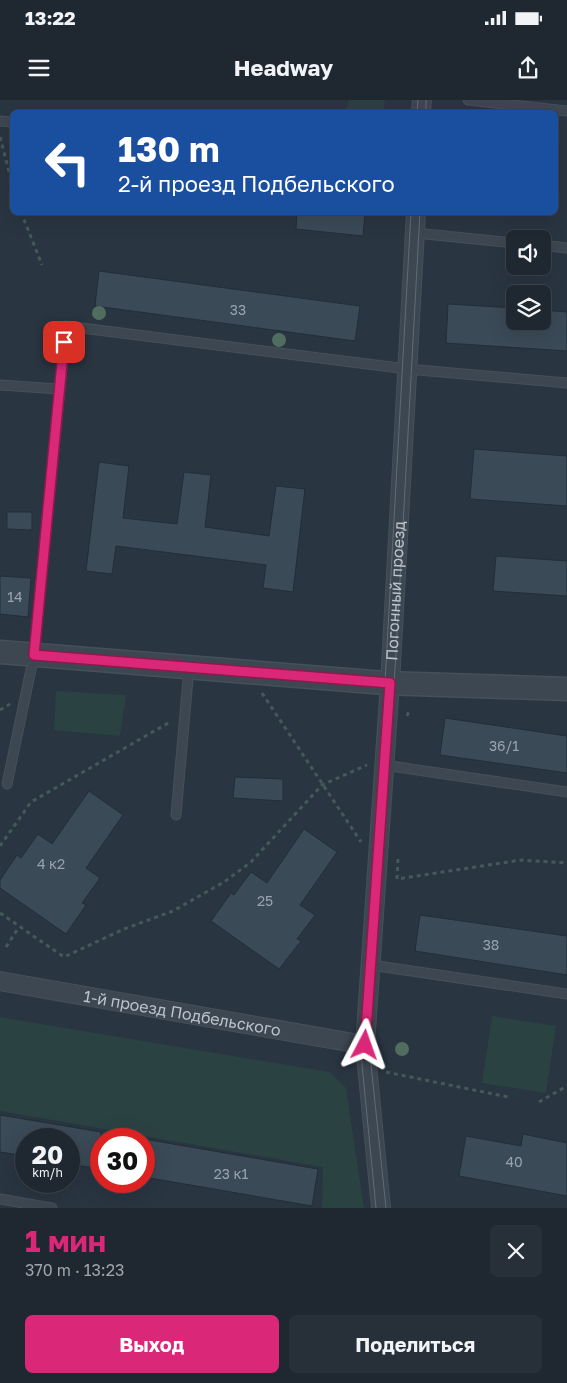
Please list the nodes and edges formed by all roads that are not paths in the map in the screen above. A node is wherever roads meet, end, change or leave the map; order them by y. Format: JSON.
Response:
{"nodes":[{"id":1,"x":468,"y":100,"type":"edge"},
{"id":2,"x":567,"y":111,"type":"edge"},
{"id":3,"x":416,"y":215,"type":"edge"},
{"id":4,"x":415,"y":233,"type":"junction"},
{"id":5,"x":506,"y":242,"type":"edge"},
{"id":6,"x":551,"y":246,"type":"edge"},
{"id":7,"x":567,"y":248,"type":"edge"},
{"id":8,"x":407,"y":369,"type":"junction"},
{"id":9,"x":567,"y":383,"type":"edge"},
{"id":10,"x":0,"y":385,"type":"edge"},
{"id":11,"x":59,"y":389,"type":"junction"},
{"id":12,"x":0,"y":652,"type":"edge"},
{"id":13,"x":34,"y":655,"type":"junction"},
{"id":14,"x":188,"y":667,"type":"junction"},
{"id":15,"x":390,"y":683,"type":"junction"},
{"id":16,"x":567,"y":689,"type":"edge"},
{"id":17,"x":376,"y":765,"type":"junction"},
{"id":18,"x":7,"y":784,"type":"dead end"},
{"id":19,"x":567,"y":792,"type":"edge"},
{"id":20,"x":176,"y":815,"type":"dead end"},
{"id":21,"x":370,"y":965,"type":"junction"},
{"id":22,"x":0,"y":981,"type":"edge"},
{"id":23,"x":567,"y":994,"type":"edge"},
{"id":24,"x":365,"y":1045,"type":"junction"},
{"id":25,"x":0,"y":1199,"type":"edge"},
{"id":26,"x":28,"y":1206,"type":"edge"},
{"id":27,"x":52,"y":1208,"type":"edge"},
{"id":28,"x":380,"y":1208,"type":"edge"}],
"edges":[{"from":1,"to":2,"type":"lane"},
{"from":3,"to":4,"type":"street","name":"Погонный проезд"},
{"from":4,"to":5,"type":"lane"},
{"from":4,"to":8,"type":"street","name":"Погонный проезд"},
{"from":6,"to":7,"type":"lane"},
{"from":8,"to":9,"type":"lane"},
{"from":8,"to":11,"type":"lane"},
{"from":8,"to":15,"type":"street","name":"Погонный проезд"},
{"from":10,"to":11,"type":"lane"},
{"from":11,"to":13,"type":"lane"},
{"from":12,"to":13,"type":"street"},
{"from":13,"to":14,"type":"street"},
{"from":13,"to":18,"type":"lane"},
{"from":14,"to":15,"type":"street"},
{"from":14,"to":20,"type":"lane"},
{"from":15,"to":16,"type":"street"},
{"from":15,"to":17,"type":"street","name":"Погонный проезд"},
{"from":17,"to":19,"type":"lane"},
{"from":17,"to":21,"type":"street","name":"Погонный проезд"},
{"from":21,"to":23,"type":"lane"},
{"from":21,"to":24,"type":"street","name":"Погонный проезд"},
{"from":22,"to":24,"type":"street","name":"1-й проезд Подбельского"},
{"from":24,"to":28,"type":"street","name":"Погонный проезд"},
{"from":25,"to":26,"type":"lane"},
{"from":26,"to":27,"type":"lane"}]}
